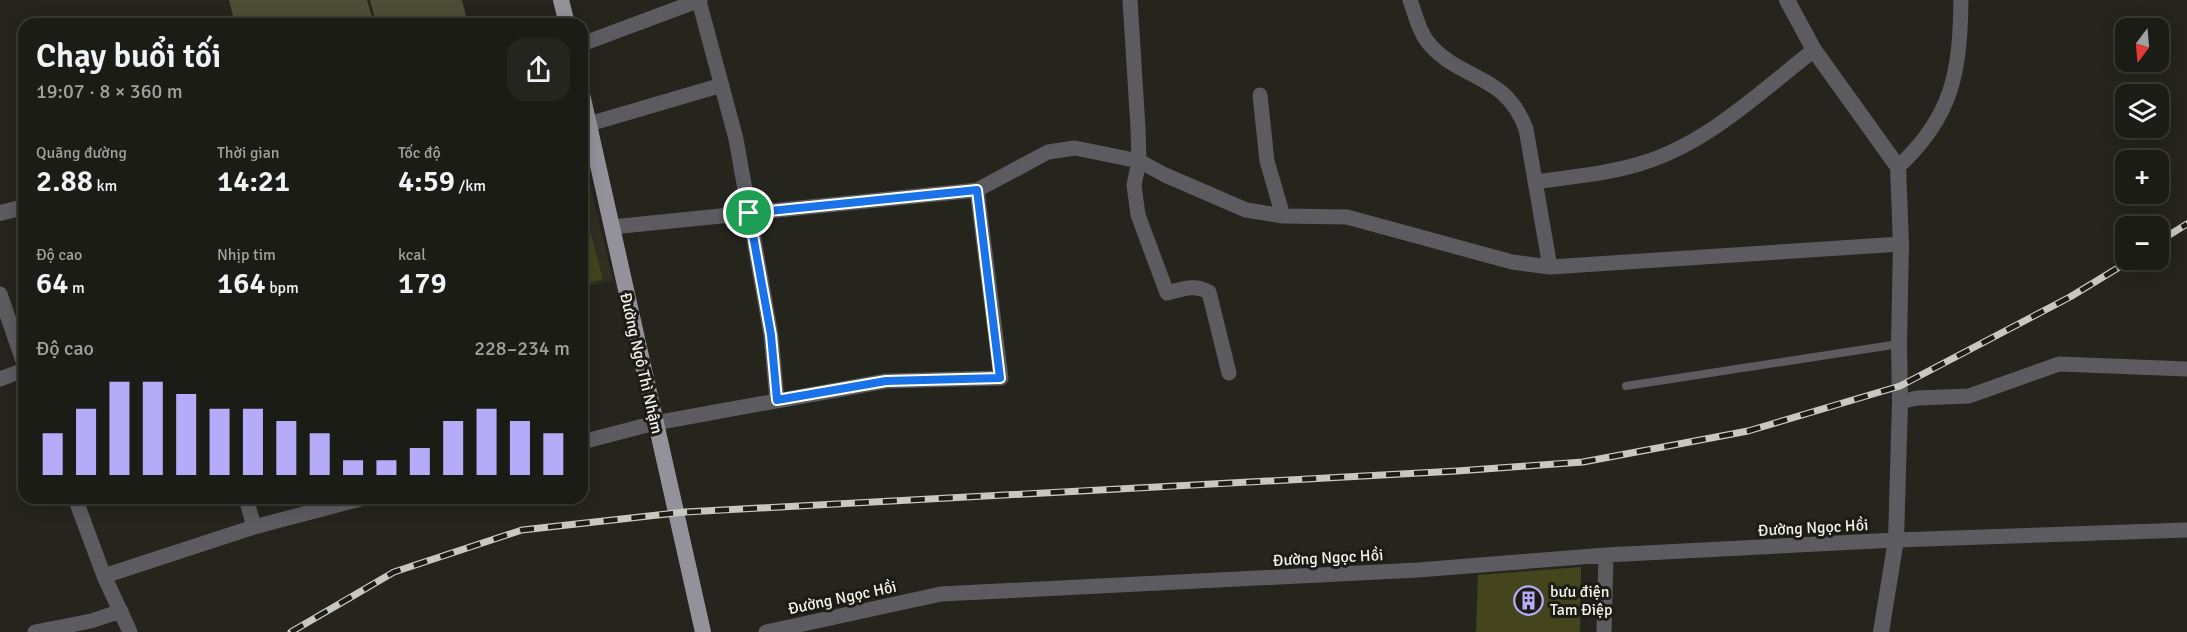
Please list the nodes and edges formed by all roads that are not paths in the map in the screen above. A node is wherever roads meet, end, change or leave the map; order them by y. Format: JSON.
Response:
{"nodes":[{"id":1,"x":561,"y":0,"type":"edge"},
{"id":2,"x":700,"y":0,"type":"edge"},
{"id":3,"x":1130,"y":0,"type":"edge"},
{"id":4,"x":1410,"y":0,"type":"edge"},
{"id":5,"x":1787,"y":0,"type":"edge"},
{"id":6,"x":1961,"y":0,"type":"edge"},
{"id":7,"x":566,"y":18,"type":"edge"},
{"id":8,"x":588,"y":42,"type":"edge"},
{"id":9,"x":1814,"y":50,"type":"junction"},
{"id":10,"x":722,"y":85,"type":"junction"},
{"id":11,"x":1260,"y":95,"type":"dead end"},
{"id":12,"x":588,"y":120,"type":"edge"},
{"id":13,"x":589,"y":124,"type":"junction"},
{"id":14,"x":1139,"y":161,"type":"junction"},
{"id":15,"x":1898,"y":167,"type":"junction"},
{"id":16,"x":1535,"y":182,"type":"junction"},
{"id":17,"x":977,"y":190,"type":"junction"},
{"id":18,"x":18,"y":208,"type":"edge"},
{"id":19,"x":0,"y":213,"type":"edge"},
{"id":20,"x":749,"y":213,"type":"junction"},
{"id":21,"x":1283,"y":216,"type":"junction"},
{"id":22,"x":612,"y":227,"type":"junction"},
{"id":23,"x":1901,"y":244,"type":"junction"},
{"id":24,"x":1550,"y":267,"type":"junction"},
{"id":25,"x":0,"y":294,"type":"edge"},
{"id":26,"x":1899,"y":344,"type":"junction"},
{"id":27,"x":18,"y":346,"type":"edge"},
{"id":28,"x":2187,"y":369,"type":"edge"},
{"id":29,"x":18,"y":372,"type":"edge"},
{"id":30,"x":1229,"y":373,"type":"dead end"},
{"id":31,"x":0,"y":379,"type":"edge"},
{"id":32,"x":1626,"y":386,"type":"dead end"},
{"id":33,"x":777,"y":400,"type":"junction"},
{"id":34,"x":1900,"y":402,"type":"junction"},
{"id":35,"x":655,"y":423,"type":"junction"},
{"id":36,"x":588,"y":440,"type":"edge"},
{"id":37,"x":77,"y":504,"type":"edge"},
{"id":38,"x":248,"y":504,"type":"edge"},
{"id":39,"x":340,"y":504,"type":"edge"},
{"id":40,"x":254,"y":526,"type":"junction"},
{"id":41,"x":2187,"y":530,"type":"edge"},
{"id":42,"x":1896,"y":540,"type":"junction"},
{"id":43,"x":1606,"y":555,"type":"junction"},
{"id":44,"x":104,"y":576,"type":"junction"},
{"id":45,"x":121,"y":611,"type":"junction"},
{"id":46,"x":35,"y":632,"type":"edge"},
{"id":47,"x":130,"y":632,"type":"edge"},
{"id":48,"x":703,"y":632,"type":"edge"},
{"id":49,"x":766,"y":632,"type":"edge"},
{"id":50,"x":1604,"y":632,"type":"edge"},
{"id":51,"x":1881,"y":632,"type":"edge"}],
"edges":[{"from":1,"to":7,"type":"main road"},
{"from":2,"to":8,"type":"street"},
{"from":2,"to":10,"type":"street"},
{"from":3,"to":14,"type":"street"},
{"from":4,"to":16,"type":"street"},
{"from":5,"to":9,"type":"street"},
{"from":6,"to":15,"type":"street"},
{"from":9,"to":15,"type":"street"},
{"from":9,"to":16,"type":"street"},
{"from":10,"to":13,"type":"street"},
{"from":10,"to":20,"type":"street"},
{"from":11,"to":21,"type":"street"},
{"from":12,"to":13,"type":"main road","name":"Đường Ngô Thì Nhậm"},
{"from":13,"to":22,"type":"main road","name":"Đường Ngô Thì Nhậm"},
{"from":14,"to":17,"type":"street"},
{"from":14,"to":21,"type":"street"},
{"from":14,"to":30,"type":"street"},
{"from":15,"to":23,"type":"street"},
{"from":16,"to":24,"type":"street"},
{"from":17,"to":20,"type":"street"},
{"from":17,"to":33,"type":"street"},
{"from":18,"to":19,"type":"street"},
{"from":20,"to":22,"type":"street"},
{"from":20,"to":33,"type":"street"},
{"from":21,"to":24,"type":"street"},
{"from":22,"to":35,"type":"main road","name":"Đường Ngô Thì Nhậm"},
{"from":23,"to":24,"type":"street"},
{"from":23,"to":26,"type":"street"},
{"from":25,"to":27,"type":"street"},
{"from":26,"to":32,"type":"lane"},
{"from":26,"to":34,"type":"street"},
{"from":28,"to":34,"type":"street"},
{"from":29,"to":31,"type":"street"},
{"from":33,"to":35,"type":"street"},
{"from":34,"to":42,"type":"street"},
{"from":35,"to":36,"type":"street"},
{"from":35,"to":48,"type":"main road","name":"Đường Ngô Thì Nhậm"},
{"from":37,"to":44,"type":"street"},
{"from":38,"to":40,"type":"street"},
{"from":39,"to":40,"type":"street"},
{"from":40,"to":44,"type":"street"},
{"from":41,"to":42,"type":"street","name":"Đường Ngọc Hồi"},
{"from":42,"to":43,"type":"street","name":"Đường Ngọc Hồi"},
{"from":42,"to":51,"type":"street"},
{"from":43,"to":49,"type":"street","name":"Đường Ngọc Hồi"},
{"from":43,"to":50,"type":"street"},
{"from":44,"to":45,"type":"street"},
{"from":45,"to":46,"type":"street"},
{"from":45,"to":47,"type":"street"}]}
